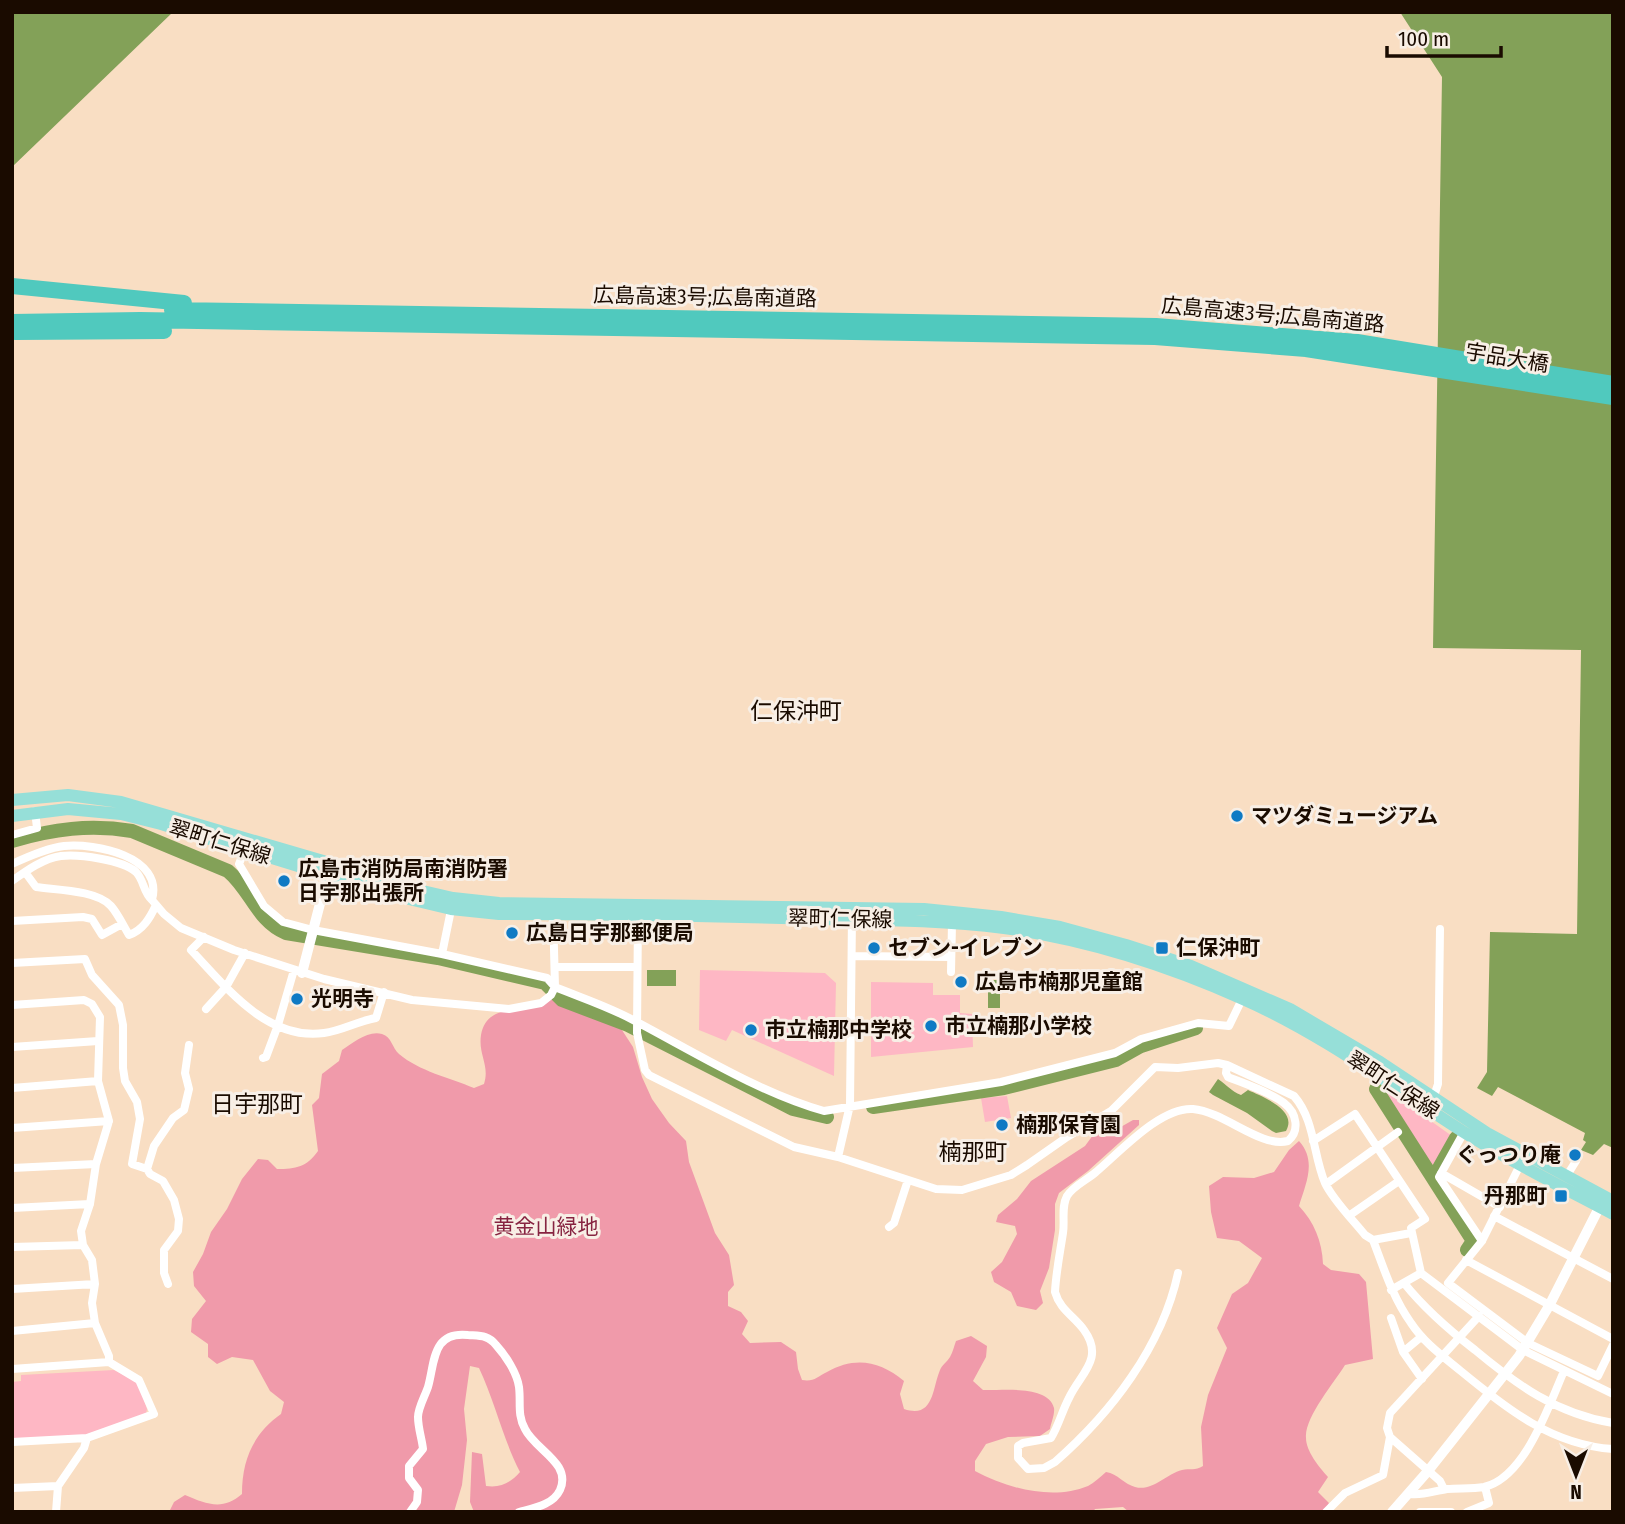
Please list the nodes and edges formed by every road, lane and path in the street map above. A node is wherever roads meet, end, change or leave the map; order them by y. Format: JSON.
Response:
{"nodes":[{"id":1,"x":12,"y":286,"type":"edge"},
{"id":2,"x":12,"y":312,"type":"edge"},
{"id":3,"x":386,"y":313,"type":"junction"},
{"id":4,"x":12,"y":322,"type":"edge"},
{"id":5,"x":289,"y":323,"type":"junction"},
{"id":6,"x":12,"y":335,"type":"edge"},
{"id":7,"x":1395,"y":354,"type":"junction"},
{"id":8,"x":1613,"y":384,"type":"edge"},
{"id":9,"x":1613,"y":397,"type":"edge"},
{"id":10,"x":12,"y":800,"type":"edge"},
{"id":11,"x":35,"y":811,"type":"junction"},
{"id":12,"x":12,"y":816,"type":"edge"},
{"id":13,"x":12,"y":835,"type":"edge"},
{"id":14,"x":244,"y":849,"type":"junction"},
{"id":15,"x":12,"y":864,"type":"edge"},
{"id":16,"x":329,"y":868,"type":"junction"},
{"id":17,"x":25,"y":872,"type":"junction"},
{"id":18,"x":12,"y":881,"type":"edge"},
{"id":19,"x":154,"y":903,"type":"junction"},
{"id":20,"x":452,"y":904,"type":"junction"},
{"id":21,"x":553,"y":908,"type":"junction"},
{"id":22,"x":637,"y":909,"type":"junction"},
{"id":23,"x":852,"y":914,"type":"junction"},
{"id":24,"x":12,"y":921,"type":"edge"},
{"id":25,"x":951,"y":923,"type":"junction"},
{"id":26,"x":122,"y":924,"type":"junction"},
{"id":27,"x":1440,"y":929,"type":"dead end"},
{"id":28,"x":312,"y":934,"type":"junction"},
{"id":29,"x":204,"y":937,"type":"junction"},
{"id":30,"x":1115,"y":948,"type":"junction"},
{"id":31,"x":245,"y":953,"type":"junction"},
{"id":32,"x":442,"y":954,"type":"junction"},
{"id":33,"x":852,"y":956,"type":"junction"},
{"id":34,"x":951,"y":957,"type":"junction"},
{"id":35,"x":12,"y":963,"type":"edge"},
{"id":36,"x":555,"y":967,"type":"junction"},
{"id":37,"x":637,"y":967,"type":"junction"},
{"id":38,"x":298,"y":971,"type":"junction"},
{"id":39,"x":951,"y":972,"type":"dead end"},
{"id":40,"x":226,"y":987,"type":"junction"},
{"id":41,"x":554,"y":990,"type":"junction"},
{"id":42,"x":383,"y":992,"type":"junction"},
{"id":43,"x":1245,"y":994,"type":"junction"},
{"id":44,"x":12,"y":1005,"type":"edge"},
{"id":45,"x":206,"y":1009,"type":"dead end"},
{"id":46,"x":278,"y":1025,"type":"junction"},
{"id":47,"x":637,"y":1027,"type":"junction"},
{"id":48,"x":98,"y":1041,"type":"junction"},
{"id":49,"x":189,"y":1045,"type":"dead end"},
{"id":50,"x":12,"y":1047,"type":"edge"},
{"id":51,"x":263,"y":1058,"type":"dead end"},
{"id":52,"x":1227,"y":1065,"type":"junction"},
{"id":53,"x":98,"y":1081,"type":"junction"},
{"id":54,"x":12,"y":1088,"type":"edge"},
{"id":55,"x":1430,"y":1103,"type":"junction"},
{"id":56,"x":850,"y":1105,"type":"junction"},
{"id":57,"x":109,"y":1121,"type":"junction"},
{"id":58,"x":12,"y":1128,"type":"edge"},
{"id":59,"x":1398,"y":1132,"type":"dead end"},
{"id":60,"x":1464,"y":1132,"type":"junction"},
{"id":61,"x":1313,"y":1141,"type":"junction"},
{"id":62,"x":1378,"y":1147,"type":"junction"},
{"id":63,"x":838,"y":1157,"type":"junction"},
{"id":64,"x":1576,"y":1161,"type":"dead end"},
{"id":65,"x":96,"y":1164,"type":"junction"},
{"id":66,"x":1520,"y":1165,"type":"junction"},
{"id":67,"x":12,"y":1168,"type":"edge"},
{"id":68,"x":147,"y":1169,"type":"junction"},
{"id":69,"x":1441,"y":1173,"type":"junction"},
{"id":70,"x":1566,"y":1177,"type":"junction"},
{"id":71,"x":908,"y":1180,"type":"junction"},
{"id":72,"x":1399,"y":1181,"type":"junction"},
{"id":73,"x":1326,"y":1184,"type":"junction"},
{"id":74,"x":1606,"y":1202,"type":"edge"},
{"id":75,"x":90,"y":1204,"type":"junction"},
{"id":76,"x":1500,"y":1207,"type":"junction"},
{"id":77,"x":12,"y":1209,"type":"edge"},
{"id":78,"x":1613,"y":1214,"type":"edge"},
{"id":79,"x":1350,"y":1215,"type":"junction"},
{"id":80,"x":1494,"y":1216,"type":"junction"},
{"id":81,"x":889,"y":1227,"type":"dead end"},
{"id":82,"x":1411,"y":1233,"type":"junction"},
{"id":83,"x":1373,"y":1240,"type":"junction"},
{"id":84,"x":1482,"y":1241,"type":"junction"},
{"id":85,"x":83,"y":1245,"type":"junction"},
{"id":86,"x":12,"y":1247,"type":"edge"},
{"id":87,"x":1572,"y":1258,"type":"junction"},
{"id":88,"x":1466,"y":1260,"type":"junction"},
{"id":89,"x":1178,"y":1273,"type":"dead end"},
{"id":90,"x":1421,"y":1273,"type":"junction"},
{"id":91,"x":1613,"y":1279,"type":"edge"},
{"id":92,"x":1404,"y":1283,"type":"junction"},
{"id":93,"x":95,"y":1284,"type":"junction"},
{"id":94,"x":168,"y":1284,"type":"dead end"},
{"id":95,"x":12,"y":1289,"type":"edge"},
{"id":96,"x":1391,"y":1290,"type":"junction"},
{"id":97,"x":1549,"y":1306,"type":"junction"},
{"id":98,"x":1479,"y":1316,"type":"junction"},
{"id":99,"x":1391,"y":1318,"type":"dead end"},
{"id":100,"x":95,"y":1323,"type":"junction"},
{"id":101,"x":12,"y":1331,"type":"edge"},
{"id":102,"x":1421,"y":1337,"type":"junction"},
{"id":103,"x":1459,"y":1338,"type":"junction"},
{"id":104,"x":1613,"y":1339,"type":"edge"},
{"id":105,"x":1613,"y":1345,"type":"edge"},
{"id":106,"x":1526,"y":1346,"type":"junction"},
{"id":107,"x":1403,"y":1352,"type":"junction"},
{"id":108,"x":1443,"y":1356,"type":"junction"},
{"id":109,"x":109,"y":1362,"type":"junction"},
{"id":110,"x":12,"y":1369,"type":"edge"},
{"id":111,"x":1564,"y":1371,"type":"junction"},
{"id":112,"x":1505,"y":1375,"type":"junction"},
{"id":113,"x":1422,"y":1379,"type":"junction"},
{"id":114,"x":1613,"y":1394,"type":"edge"},
{"id":115,"x":1490,"y":1395,"type":"junction"},
{"id":116,"x":1550,"y":1404,"type":"junction"},
{"id":117,"x":1613,"y":1423,"type":"edge"},
{"id":118,"x":1538,"y":1428,"type":"junction"},
{"id":119,"x":1390,"y":1437,"type":"junction"},
{"id":120,"x":87,"y":1438,"type":"junction"},
{"id":121,"x":12,"y":1442,"type":"edge"},
{"id":122,"x":1613,"y":1449,"type":"edge"},
{"id":123,"x":1429,"y":1471,"type":"junction"},
{"id":124,"x":58,"y":1486,"type":"junction"},
{"id":125,"x":1485,"y":1487,"type":"junction"},
{"id":126,"x":12,"y":1488,"type":"edge"},
{"id":127,"x":1444,"y":1489,"type":"junction"},
{"id":128,"x":1410,"y":1494,"type":"junction"},
{"id":129,"x":56,"y":1512,"type":"edge"},
{"id":130,"x":411,"y":1512,"type":"edge"},
{"id":131,"x":519,"y":1512,"type":"edge"},
{"id":132,"x":1326,"y":1512,"type":"edge"},
{"id":133,"x":1392,"y":1512,"type":"edge"},
{"id":134,"x":1420,"y":1512,"type":"edge"},
{"id":135,"x":1451,"y":1512,"type":"edge"},
{"id":136,"x":1467,"y":1512,"type":"edge"}],
"edges":[{"from":1,"to":3,"type":"highway"},
{"from":2,"to":3,"type":"highway","name":"広島高速3号;広島南道路"},
{"from":3,"to":7,"type":"highway","name":"広島高速3号;広島南道路"},
{"from":4,"to":5,"type":"highway","name":"広島高速3号;広島南道路"},
{"from":5,"to":6,"type":"highway"},
{"from":5,"to":7,"type":"highway","name":"広島高速3号;広島南道路"},
{"from":7,"to":8,"type":"highway","name":"宇品大橋"},
{"from":7,"to":9,"type":"highway","name":"宇品大橋"},
{"from":10,"to":16,"type":"main road","name":"翠町仁保線"},
{"from":11,"to":12,"type":"main road","name":"翠町仁保線"},
{"from":11,"to":13,"type":"street"},
{"from":11,"to":14,"type":"main road","name":"翠町仁保線"},
{"from":14,"to":16,"type":"main road","name":"翠町仁保線"},
{"from":14,"to":28,"type":"street"},
{"from":15,"to":19,"type":"street"},
{"from":16,"to":20,"type":"main road","name":"翠町仁保線"},
{"from":16,"to":28,"type":"street"},
{"from":17,"to":18,"type":"street"},
{"from":17,"to":19,"type":"street"},
{"from":17,"to":26,"type":"street"},
{"from":19,"to":26,"type":"street"},
{"from":19,"to":29,"type":"street"},
{"from":20,"to":21,"type":"main road","name":"翠町仁保線"},
{"from":20,"to":32,"type":"street"},
{"from":21,"to":22,"type":"main road","name":"翠町仁保線"},
{"from":21,"to":36,"type":"street"},
{"from":22,"to":23,"type":"main road","name":"翠町仁保線"},
{"from":22,"to":37,"type":"street"},
{"from":23,"to":25,"type":"main road","name":"翠町仁保線"},
{"from":23,"to":30,"type":"main road","name":"翠町仁保線"},
{"from":23,"to":33,"type":"street"},
{"from":24,"to":26,"type":"street"},
{"from":25,"to":30,"type":"main road","name":"翠町仁保線"},
{"from":25,"to":34,"type":"street"},
{"from":27,"to":55,"type":"street"},
{"from":28,"to":32,"type":"street"},
{"from":28,"to":38,"type":"street"},
{"from":29,"to":31,"type":"street"},
{"from":29,"to":40,"type":"street"},
{"from":30,"to":43,"type":"main road","name":"翠町仁保線"},
{"from":31,"to":38,"type":"street"},
{"from":31,"to":40,"type":"street"},
{"from":32,"to":41,"type":"street"},
{"from":33,"to":34,"type":"street"},
{"from":33,"to":56,"type":"street"},
{"from":34,"to":39,"type":"street"},
{"from":35,"to":68,"type":"street"},
{"from":36,"to":37,"type":"street"},
{"from":36,"to":41,"type":"street"},
{"from":37,"to":47,"type":"street"},
{"from":38,"to":42,"type":"street"},
{"from":38,"to":46,"type":"street"},
{"from":40,"to":45,"type":"street"},
{"from":40,"to":46,"type":"street"},
{"from":41,"to":42,"type":"street"},
{"from":41,"to":47,"type":"street"},
{"from":42,"to":46,"type":"street"},
{"from":43,"to":55,"type":"main road","name":"翠町仁保線"},
{"from":43,"to":56,"type":"street"},
{"from":44,"to":48,"type":"street"},
{"from":46,"to":51,"type":"street"},
{"from":47,"to":56,"type":"street"},
{"from":47,"to":63,"type":"street"},
{"from":48,"to":50,"type":"street"},
{"from":48,"to":53,"type":"street"},
{"from":49,"to":68,"type":"street"},
{"from":52,"to":61,"type":"street"},
{"from":52,"to":71,"type":"street"},
{"from":52,"to":89,"type":"street"},
{"from":53,"to":54,"type":"street"},
{"from":53,"to":57,"type":"street"},
{"from":55,"to":60,"type":"main road","name":"翠町仁保線"},
{"from":55,"to":70,"type":"main road","name":"翠町仁保線"},
{"from":56,"to":63,"type":"street"},
{"from":57,"to":58,"type":"street"},
{"from":57,"to":65,"type":"street"},
{"from":59,"to":62,"type":"street"},
{"from":60,"to":66,"type":"main road","name":"翠町仁保線"},
{"from":60,"to":69,"type":"street"},
{"from":61,"to":62,"type":"street"},
{"from":61,"to":73,"type":"street"},
{"from":62,"to":72,"type":"street"},
{"from":62,"to":73,"type":"street"},
{"from":63,"to":71,"type":"street"},
{"from":64,"to":70,"type":"street"},
{"from":65,"to":67,"type":"street"},
{"from":65,"to":75,"type":"street"},
{"from":66,"to":74,"type":"main road","name":"翠町仁保線"},
{"from":66,"to":76,"type":"street"},
{"from":68,"to":94,"type":"street"},
{"from":69,"to":76,"type":"street"},
{"from":69,"to":84,"type":"street"},
{"from":70,"to":74,"type":"main road","name":"翠町仁保線"},
{"from":71,"to":81,"type":"street"},
{"from":72,"to":79,"type":"street"},
{"from":72,"to":82,"type":"street"},
{"from":73,"to":79,"type":"street"},
{"from":74,"to":78,"type":"main road","name":"翠町仁保線"},
{"from":74,"to":87,"type":"street"},
{"from":75,"to":77,"type":"street"},
{"from":75,"to":85,"type":"street"},
{"from":76,"to":80,"type":"street"},
{"from":79,"to":83,"type":"street"},
{"from":80,"to":84,"type":"street"},
{"from":80,"to":87,"type":"street"},
{"from":82,"to":83,"type":"street"},
{"from":82,"to":90,"type":"street"},
{"from":83,"to":96,"type":"street"},
{"from":84,"to":88,"type":"street"},
{"from":85,"to":86,"type":"street"},
{"from":85,"to":93,"type":"street"},
{"from":87,"to":91,"type":"street"},
{"from":87,"to":97,"type":"street"},
{"from":88,"to":97,"type":"street"},
{"from":88,"to":106,"type":"street"},
{"from":90,"to":92,"type":"street"},
{"from":90,"to":98,"type":"street"},
{"from":92,"to":96,"type":"street"},
{"from":92,"to":103,"type":"street"},
{"from":93,"to":95,"type":"street"},
{"from":93,"to":100,"type":"street"},
{"from":96,"to":102,"type":"street"},
{"from":97,"to":104,"type":"street"},
{"from":97,"to":106,"type":"street"},
{"from":98,"to":103,"type":"street"},
{"from":98,"to":106,"type":"street"},
{"from":99,"to":107,"type":"street"},
{"from":100,"to":101,"type":"street"},
{"from":100,"to":109,"type":"street"},
{"from":102,"to":107,"type":"street"},
{"from":102,"to":108,"type":"street"},
{"from":103,"to":108,"type":"street"},
{"from":103,"to":112,"type":"street"},
{"from":105,"to":106,"type":"street"},
{"from":106,"to":111,"type":"street"},
{"from":106,"to":112,"type":"street"},
{"from":107,"to":113,"type":"street"},
{"from":108,"to":113,"type":"street"},
{"from":108,"to":115,"type":"street"},
{"from":109,"to":110,"type":"street"},
{"from":109,"to":120,"type":"street"},
{"from":111,"to":114,"type":"street"},
{"from":111,"to":116,"type":"street"},
{"from":112,"to":115,"type":"street"},
{"from":112,"to":116,"type":"street"},
{"from":113,"to":119,"type":"street"},
{"from":115,"to":118,"type":"street"},
{"from":115,"to":123,"type":"street"},
{"from":116,"to":117,"type":"street"},
{"from":116,"to":118,"type":"street"},
{"from":118,"to":122,"type":"street"},
{"from":118,"to":125,"type":"street"},
{"from":119,"to":123,"type":"street"},
{"from":119,"to":132,"type":"street"},
{"from":120,"to":121,"type":"street"},
{"from":120,"to":124,"type":"street"},
{"from":123,"to":127,"type":"street"},
{"from":123,"to":128,"type":"street"},
{"from":124,"to":126,"type":"street"},
{"from":124,"to":129,"type":"street"},
{"from":125,"to":127,"type":"street"},
{"from":125,"to":136,"type":"street"},
{"from":127,"to":128,"type":"street"},
{"from":128,"to":133,"type":"street"},
{"from":130,"to":131,"type":"street"},
{"from":134,"to":135,"type":"street"}]}
